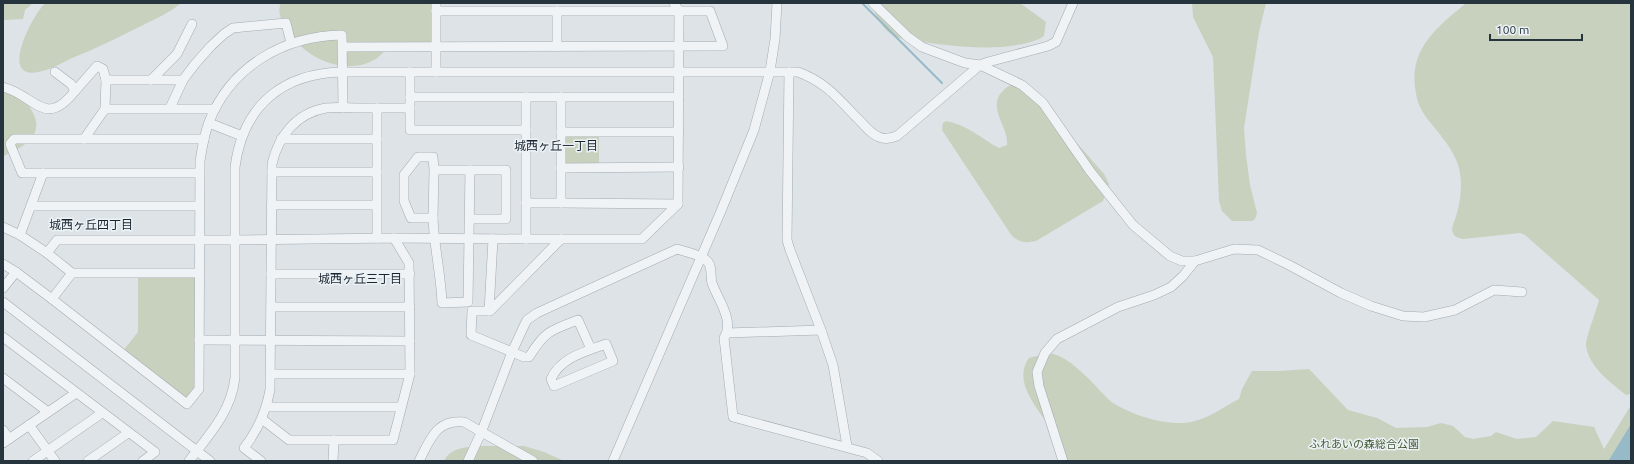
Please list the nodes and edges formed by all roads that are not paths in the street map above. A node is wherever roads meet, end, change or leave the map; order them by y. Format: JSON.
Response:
{"nodes":[{"id":1,"x":674,"y":3,"type":"edge"},
{"id":2,"x":777,"y":3,"type":"edge"},
{"id":3,"x":873,"y":3,"type":"edge"},
{"id":4,"x":1073,"y":3,"type":"edge"},
{"id":5,"x":436,"y":7,"type":"edge"},
{"id":6,"x":540,"y":7,"type":"edge"},
{"id":7,"x":575,"y":7,"type":"edge"},
{"id":8,"x":557,"y":11,"type":"junction"},
{"id":9,"x":679,"y":11,"type":"junction"},
{"id":10,"x":192,"y":24,"type":"dead end"},
{"id":11,"x":291,"y":43,"type":"junction"},
{"id":12,"x":436,"y":46,"type":"junction"},
{"id":13,"x":342,"y":47,"type":"junction"},
{"id":14,"x":557,"y":47,"type":"junction"},
{"id":15,"x":679,"y":47,"type":"junction"},
{"id":16,"x":980,"y":65,"type":"junction"},
{"id":17,"x":770,"y":71,"type":"junction"},
{"id":18,"x":55,"y":72,"type":"dead end"},
{"id":19,"x":343,"y":72,"type":"junction"},
{"id":20,"x":410,"y":72,"type":"junction"},
{"id":21,"x":436,"y":72,"type":"junction"},
{"id":22,"x":679,"y":72,"type":"junction"},
{"id":23,"x":789,"y":72,"type":"junction"},
{"id":24,"x":106,"y":80,"type":"junction"},
{"id":25,"x":151,"y":80,"type":"junction"},
{"id":26,"x":184,"y":80,"type":"junction"},
{"id":27,"x":3,"y":87,"type":"edge"},
{"id":28,"x":76,"y":91,"type":"junction"},
{"id":29,"x":410,"y":97,"type":"junction"},
{"id":30,"x":526,"y":97,"type":"junction"},
{"id":31,"x":561,"y":97,"type":"junction"},
{"id":32,"x":679,"y":97,"type":"junction"},
{"id":33,"x":170,"y":108,"type":"junction"},
{"id":34,"x":343,"y":108,"type":"junction"},
{"id":35,"x":377,"y":108,"type":"junction"},
{"id":36,"x":410,"y":108,"type":"junction"},
{"id":37,"x":105,"y":109,"type":"junction"},
{"id":38,"x":215,"y":109,"type":"junction"},
{"id":39,"x":209,"y":123,"type":"junction"},
{"id":40,"x":526,"y":130,"type":"junction"},
{"id":41,"x":561,"y":132,"type":"junction"},
{"id":42,"x":679,"y":132,"type":"junction"},
{"id":43,"x":242,"y":136,"type":"junction"},
{"id":44,"x":84,"y":139,"type":"junction"},
{"id":45,"x":204,"y":139,"type":"junction"},
{"id":46,"x":281,"y":139,"type":"junction"},
{"id":47,"x":376,"y":139,"type":"junction"},
{"id":48,"x":679,"y":167,"type":"junction"},
{"id":49,"x":561,"y":168,"type":"junction"},
{"id":50,"x":434,"y":170,"type":"junction"},
{"id":51,"x":470,"y":170,"type":"junction"},
{"id":52,"x":272,"y":172,"type":"junction"},
{"id":53,"x":377,"y":172,"type":"junction"},
{"id":54,"x":199,"y":173,"type":"junction"},
{"id":55,"x":43,"y":174,"type":"junction"},
{"id":56,"x":526,"y":203,"type":"junction"},
{"id":57,"x":561,"y":203,"type":"junction"},
{"id":58,"x":678,"y":204,"type":"junction"},
{"id":59,"x":271,"y":205,"type":"junction"},
{"id":60,"x":376,"y":205,"type":"junction"},
{"id":61,"x":31,"y":206,"type":"junction"},
{"id":62,"x":199,"y":206,"type":"junction"},
{"id":63,"x":433,"y":218,"type":"junction"},
{"id":64,"x":470,"y":219,"type":"junction"},
{"id":65,"x":3,"y":227,"type":"edge"},
{"id":66,"x":20,"y":235,"type":"junction"},
{"id":67,"x":376,"y":238,"type":"junction"},
{"id":68,"x":394,"y":238,"type":"junction"},
{"id":69,"x":434,"y":239,"type":"junction"},
{"id":70,"x":470,"y":239,"type":"junction"},
{"id":71,"x":493,"y":239,"type":"junction"},
{"id":72,"x":526,"y":239,"type":"junction"},
{"id":73,"x":561,"y":239,"type":"junction"},
{"id":74,"x":200,"y":240,"type":"junction"},
{"id":75,"x":235,"y":240,"type":"junction"},
{"id":76,"x":271,"y":240,"type":"junction"},
{"id":77,"x":47,"y":253,"type":"junction"},
{"id":78,"x":701,"y":258,"type":"junction"},
{"id":79,"x":1195,"y":261,"type":"junction"},
{"id":80,"x":3,"y":264,"type":"edge"},
{"id":81,"x":16,"y":272,"type":"junction"},
{"id":82,"x":72,"y":273,"type":"junction"},
{"id":83,"x":199,"y":273,"type":"junction"},
{"id":84,"x":271,"y":274,"type":"junction"},
{"id":85,"x":410,"y":274,"type":"junction"},
{"id":86,"x":3,"y":288,"type":"edge"},
{"id":87,"x":1522,"y":292,"type":"dead end"},
{"id":88,"x":52,"y":299,"type":"junction"},
{"id":89,"x":3,"y":302,"type":"edge"},
{"id":90,"x":271,"y":307,"type":"junction"},
{"id":91,"x":410,"y":307,"type":"junction"},
{"id":92,"x":489,"y":311,"type":"junction"},
{"id":93,"x":821,"y":330,"type":"junction"},
{"id":94,"x":727,"y":333,"type":"junction"},
{"id":95,"x":3,"y":337,"type":"edge"},
{"id":96,"x":199,"y":340,"type":"junction"},
{"id":97,"x":235,"y":340,"type":"junction"},
{"id":98,"x":271,"y":340,"type":"junction"},
{"id":99,"x":410,"y":341,"type":"junction"},
{"id":100,"x":591,"y":350,"type":"junction"},
{"id":101,"x":512,"y":352,"type":"junction"},
{"id":102,"x":271,"y":374,"type":"junction"},
{"id":103,"x":410,"y":374,"type":"junction"},
{"id":104,"x":3,"y":378,"type":"edge"},
{"id":105,"x":76,"y":393,"type":"junction"},
{"id":106,"x":267,"y":407,"type":"junction"},
{"id":107,"x":401,"y":407,"type":"junction"},
{"id":108,"x":48,"y":412,"type":"junction"},
{"id":109,"x":102,"y":413,"type":"junction"},
{"id":110,"x":262,"y":420,"type":"junction"},
{"id":111,"x":29,"y":425,"type":"junction"},
{"id":112,"x":3,"y":430,"type":"edge"},
{"id":113,"x":128,"y":433,"type":"junction"},
{"id":114,"x":482,"y":433,"type":"junction"},
{"id":115,"x":334,"y":440,"type":"junction"},
{"id":116,"x":6,"y":441,"type":"edge"},
{"id":117,"x":847,"y":446,"type":"junction"},
{"id":118,"x":48,"y":451,"type":"junction"},
{"id":119,"x":197,"y":451,"type":"junction"},
{"id":120,"x":33,"y":461,"type":"edge"},
{"id":121,"x":55,"y":461,"type":"edge"},
{"id":122,"x":88,"y":461,"type":"edge"},
{"id":123,"x":143,"y":461,"type":"edge"},
{"id":124,"x":189,"y":461,"type":"edge"},
{"id":125,"x":210,"y":461,"type":"edge"},
{"id":126,"x":261,"y":461,"type":"edge"},
{"id":127,"x":333,"y":461,"type":"edge"},
{"id":128,"x":419,"y":461,"type":"edge"},
{"id":129,"x":468,"y":461,"type":"edge"},
{"id":130,"x":533,"y":461,"type":"edge"},
{"id":131,"x":613,"y":461,"type":"edge"},
{"id":132,"x":878,"y":461,"type":"edge"},
{"id":133,"x":1063,"y":461,"type":"edge"}],
"edges":[{"from":1,"to":9,"type":"street"},
{"from":2,"to":17,"type":"street"},
{"from":3,"to":16,"type":"street"},
{"from":4,"to":16,"type":"street"},
{"from":5,"to":6,"type":"street"},
{"from":5,"to":12,"type":"street"},
{"from":6,"to":8,"type":"street"},
{"from":7,"to":8,"type":"street"},
{"from":7,"to":9,"type":"street"},
{"from":8,"to":14,"type":"street"},
{"from":9,"to":15,"type":"street"},
{"from":9,"to":15,"type":"street"},
{"from":10,"to":25,"type":"street"},
{"from":11,"to":13,"type":"street"},
{"from":11,"to":26,"type":"street"},
{"from":11,"to":38,"type":"street"},
{"from":12,"to":13,"type":"street"},
{"from":12,"to":14,"type":"street"},
{"from":12,"to":21,"type":"street"},
{"from":13,"to":19,"type":"street"},
{"from":14,"to":15,"type":"street"},
{"from":15,"to":22,"type":"street"},
{"from":16,"to":23,"type":"street"},
{"from":16,"to":79,"type":"street"},
{"from":17,"to":22,"type":"street"},
{"from":17,"to":23,"type":"street"},
{"from":17,"to":78,"type":"street"},
{"from":18,"to":28,"type":"street"},
{"from":19,"to":20,"type":"street"},
{"from":19,"to":34,"type":"street"},
{"from":19,"to":43,"type":"street"},
{"from":20,"to":21,"type":"street"},
{"from":20,"to":29,"type":"street"},
{"from":21,"to":22,"type":"street"},
{"from":22,"to":32,"type":"street"},
{"from":23,"to":93,"type":"street"},
{"from":24,"to":25,"type":"street"},
{"from":24,"to":28,"type":"street"},
{"from":24,"to":37,"type":"street"},
{"from":25,"to":26,"type":"street"},
{"from":26,"to":33,"type":"street"},
{"from":27,"to":28,"type":"street"},
{"from":29,"to":30,"type":"street"},
{"from":29,"to":36,"type":"street"},
{"from":30,"to":31,"type":"street"},
{"from":30,"to":40,"type":"street"},
{"from":31,"to":32,"type":"street"},
{"from":31,"to":41,"type":"street"},
{"from":32,"to":42,"type":"street"},
{"from":33,"to":37,"type":"street"},
{"from":33,"to":38,"type":"street"},
{"from":34,"to":35,"type":"street"},
{"from":34,"to":46,"type":"street"},
{"from":35,"to":36,"type":"street"},
{"from":35,"to":47,"type":"street"},
{"from":36,"to":40,"type":"street"},
{"from":37,"to":44,"type":"street"},
{"from":38,"to":39,"type":"street"},
{"from":39,"to":43,"type":"street"},
{"from":39,"to":45,"type":"street"},
{"from":40,"to":56,"type":"street"},
{"from":41,"to":42,"type":"street"},
{"from":41,"to":49,"type":"street"},
{"from":42,"to":48,"type":"street"},
{"from":43,"to":75,"type":"street"},
{"from":44,"to":45,"type":"street"},
{"from":44,"to":55,"type":"street"},
{"from":45,"to":54,"type":"street"},
{"from":46,"to":47,"type":"street"},
{"from":46,"to":52,"type":"street"},
{"from":47,"to":53,"type":"street"},
{"from":48,"to":49,"type":"street"},
{"from":48,"to":58,"type":"street"},
{"from":49,"to":57,"type":"street"},
{"from":50,"to":51,"type":"street"},
{"from":50,"to":63,"type":"street"},
{"from":50,"to":63,"type":"street"},
{"from":51,"to":64,"type":"street"},
{"from":51,"to":64,"type":"street"},
{"from":52,"to":53,"type":"street"},
{"from":52,"to":59,"type":"street"},
{"from":53,"to":60,"type":"street"},
{"from":54,"to":55,"type":"street"},
{"from":54,"to":62,"type":"street"},
{"from":55,"to":61,"type":"street"},
{"from":56,"to":57,"type":"street"},
{"from":56,"to":72,"type":"street"},
{"from":57,"to":58,"type":"street"},
{"from":58,"to":73,"type":"street"},
{"from":59,"to":60,"type":"street"},
{"from":59,"to":76,"type":"street"},
{"from":60,"to":67,"type":"street"},
{"from":61,"to":62,"type":"street"},
{"from":61,"to":66,"type":"street"},
{"from":62,"to":74,"type":"street"},
{"from":63,"to":69,"type":"street"},
{"from":64,"to":70,"type":"street"},
{"from":65,"to":66,"type":"street"},
{"from":66,"to":77,"type":"street"},
{"from":67,"to":68,"type":"street"},
{"from":67,"to":76,"type":"street"},
{"from":68,"to":69,"type":"street"},
{"from":68,"to":85,"type":"street"},
{"from":69,"to":70,"type":"street"},
{"from":69,"to":70,"type":"street"},
{"from":70,"to":71,"type":"street"},
{"from":71,"to":72,"type":"street"},
{"from":71,"to":92,"type":"street"},
{"from":72,"to":73,"type":"street"},
{"from":73,"to":92,"type":"street"},
{"from":74,"to":75,"type":"street"},
{"from":74,"to":77,"type":"street"},
{"from":74,"to":83,"type":"street"},
{"from":75,"to":76,"type":"street"},
{"from":75,"to":97,"type":"street"},
{"from":76,"to":84,"type":"street"},
{"from":77,"to":82,"type":"street"},
{"from":78,"to":94,"type":"street"},
{"from":78,"to":101,"type":"street"},
{"from":78,"to":131,"type":"street"},
{"from":79,"to":87,"type":"street"},
{"from":79,"to":133,"type":"street"},
{"from":80,"to":81,"type":"street"},
{"from":81,"to":86,"type":"street"},
{"from":81,"to":88,"type":"street"},
{"from":82,"to":83,"type":"street"},
{"from":82,"to":88,"type":"street"},
{"from":83,"to":96,"type":"street"},
{"from":84,"to":85,"type":"street"},
{"from":84,"to":90,"type":"street"},
{"from":85,"to":91,"type":"street"},
{"from":88,"to":96,"type":"street"},
{"from":89,"to":119,"type":"street"},
{"from":90,"to":91,"type":"street"},
{"from":90,"to":98,"type":"street"},
{"from":91,"to":99,"type":"street"},
{"from":92,"to":101,"type":"street"},
{"from":93,"to":94,"type":"street"},
{"from":93,"to":117,"type":"street"},
{"from":94,"to":117,"type":"street"},
{"from":95,"to":105,"type":"street"},
{"from":96,"to":97,"type":"street"},
{"from":97,"to":98,"type":"street"},
{"from":97,"to":119,"type":"street"},
{"from":98,"to":99,"type":"street"},
{"from":98,"to":102,"type":"street"},
{"from":99,"to":103,"type":"street"},
{"from":100,"to":100,"type":"street"},
{"from":100,"to":101,"type":"street"},
{"from":101,"to":114,"type":"street"},
{"from":102,"to":103,"type":"street"},
{"from":102,"to":106,"type":"street"},
{"from":103,"to":107,"type":"street"},
{"from":104,"to":108,"type":"street"},
{"from":105,"to":108,"type":"street"},
{"from":105,"to":109,"type":"street"},
{"from":106,"to":107,"type":"street"},
{"from":106,"to":110,"type":"street"},
{"from":107,"to":115,"type":"street"},
{"from":108,"to":111,"type":"street"},
{"from":109,"to":113,"type":"street"},
{"from":109,"to":118,"type":"street"},
{"from":110,"to":115,"type":"street"},
{"from":110,"to":126,"type":"street"},
{"from":111,"to":116,"type":"street"},
{"from":111,"to":118,"type":"street"},
{"from":112,"to":116,"type":"street"},
{"from":113,"to":122,"type":"street"},
{"from":113,"to":123,"type":"street"},
{"from":114,"to":128,"type":"street"},
{"from":114,"to":129,"type":"street"},
{"from":114,"to":130,"type":"street"},
{"from":115,"to":127,"type":"street"},
{"from":117,"to":132,"type":"street"},
{"from":118,"to":120,"type":"street"},
{"from":118,"to":121,"type":"street"},
{"from":119,"to":124,"type":"street"},
{"from":119,"to":125,"type":"street"}]}
